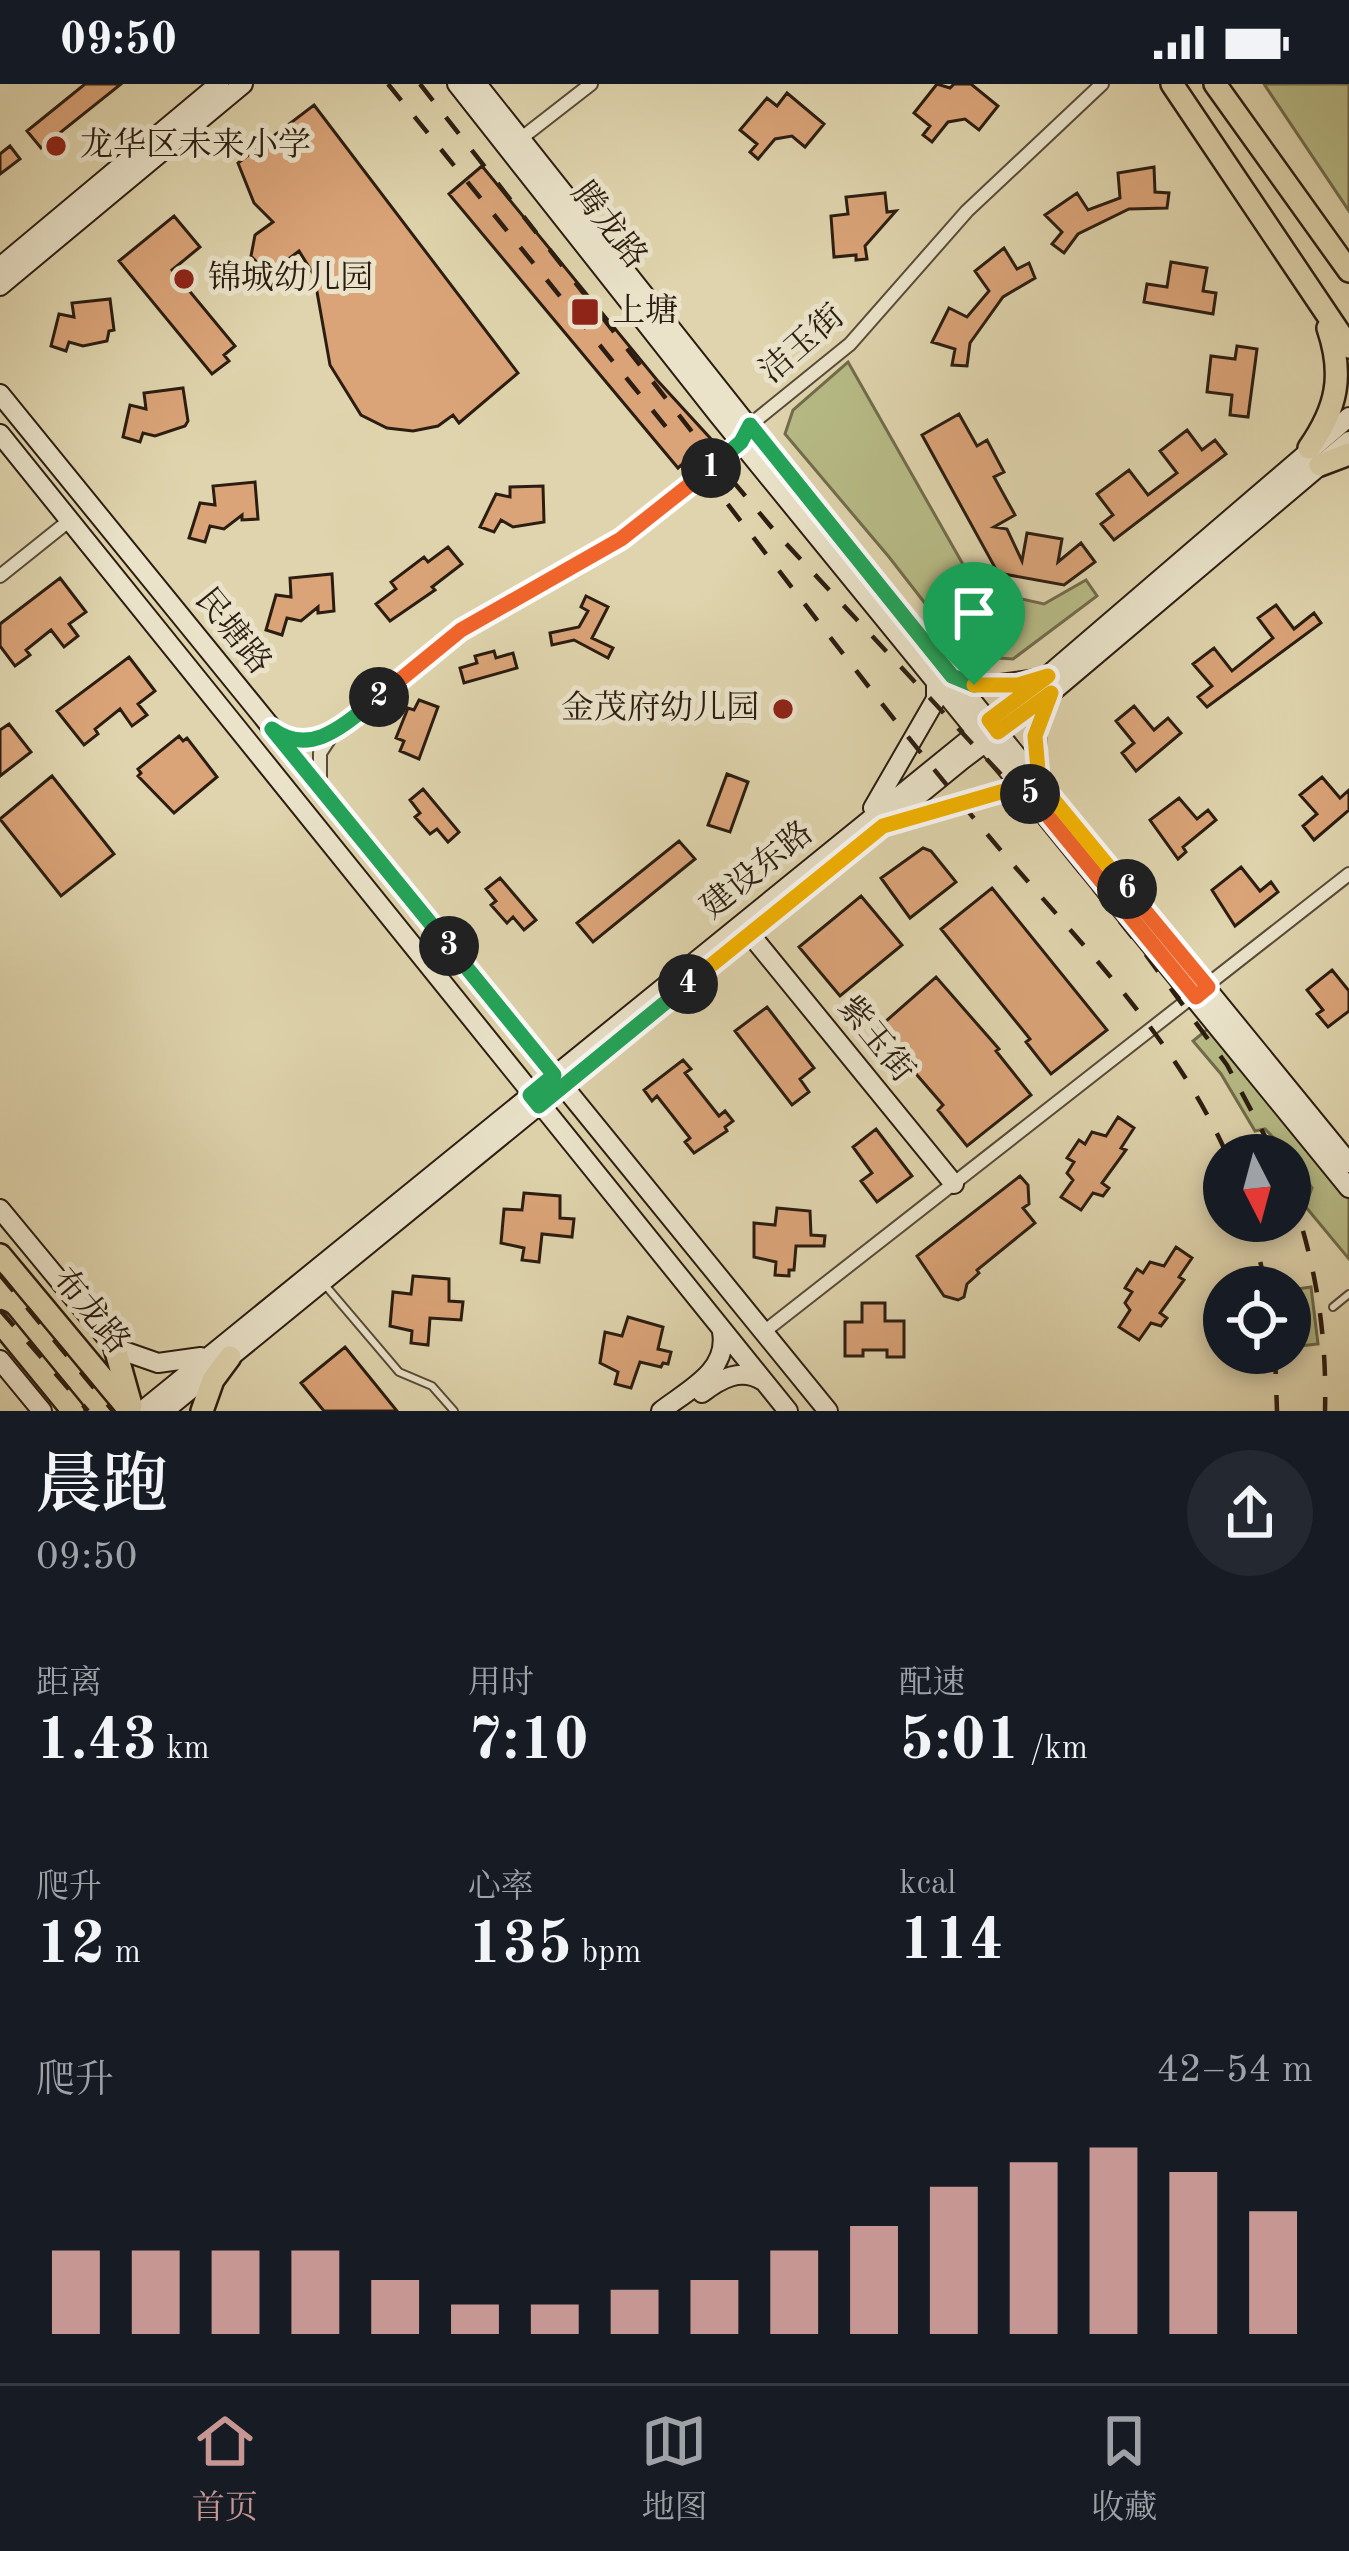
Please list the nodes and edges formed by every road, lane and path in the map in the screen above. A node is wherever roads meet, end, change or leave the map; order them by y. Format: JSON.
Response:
{"nodes":[{"id":1,"x":219,"y":84,"type":"edge"},
{"id":2,"x":243,"y":84,"type":"edge"},
{"id":3,"x":457,"y":84,"type":"edge"},
{"id":4,"x":477,"y":84,"type":"edge"},
{"id":5,"x":591,"y":84,"type":"edge"},
{"id":6,"x":1102,"y":84,"type":"edge"},
{"id":7,"x":1216,"y":84,"type":"edge"},
{"id":8,"x":1171,"y":86,"type":"edge"},
{"id":9,"x":515,"y":144,"type":"junction"},
{"id":10,"x":1349,"y":271,"type":"edge"},
{"id":11,"x":2,"y":281,"type":"edge"},
{"id":12,"x":1316,"y":299,"type":"junction"},
{"id":13,"x":1349,"y":347,"type":"edge"},
{"id":14,"x":0,"y":394,"type":"edge"},
{"id":15,"x":1349,"y":417,"type":"edge"},
{"id":16,"x":0,"y":434,"type":"edge"},
{"id":17,"x":745,"y":434,"type":"junction"},
{"id":18,"x":1349,"y":441,"type":"edge"},
{"id":19,"x":1349,"y":454,"type":"edge"},
{"id":20,"x":1315,"y":457,"type":"junction"},
{"id":21,"x":70,"y":520,"type":"junction"},
{"id":22,"x":0,"y":575,"type":"edge"},
{"id":23,"x":944,"y":678,"type":"junction"},
{"id":24,"x":1049,"y":685,"type":"junction"},
{"id":25,"x":272,"y":729,"type":"junction"},
{"id":26,"x":987,"y":731,"type":"junction"},
{"id":27,"x":334,"y":732,"type":"junction"},
{"id":28,"x":1034,"y":788,"type":"junction"},
{"id":29,"x":325,"y":795,"type":"junction"},
{"id":30,"x":874,"y":824,"type":"junction"},
{"id":31,"x":1349,"y":874,"type":"edge"},
{"id":32,"x":750,"y":934,"type":"junction"},
{"id":33,"x":1202,"y":992,"type":"junction"},
{"id":34,"x":559,"y":1081,"type":"junction"},
{"id":35,"x":535,"y":1101,"type":"junction"},
{"id":36,"x":1349,"y":1163,"type":"edge"},
{"id":37,"x":954,"y":1184,"type":"junction"},
{"id":38,"x":1349,"y":1188,"type":"edge"},
{"id":39,"x":0,"y":1209,"type":"edge"},
{"id":40,"x":0,"y":1255,"type":"edge"},
{"id":41,"x":323,"y":1282,"type":"junction"},
{"id":42,"x":1349,"y":1294,"type":"edge"},
{"id":43,"x":1333,"y":1307,"type":"dead end"},
{"id":44,"x":0,"y":1322,"type":"edge"},
{"id":45,"x":720,"y":1328,"type":"junction"},
{"id":46,"x":765,"y":1331,"type":"junction"},
{"id":47,"x":115,"y":1348,"type":"junction"},
{"id":48,"x":221,"y":1356,"type":"junction"},
{"id":49,"x":0,"y":1360,"type":"edge"},
{"id":50,"x":764,"y":1382,"type":"junction"},
{"id":51,"x":42,"y":1411,"type":"edge"},
{"id":52,"x":73,"y":1411,"type":"edge"},
{"id":53,"x":132,"y":1411,"type":"edge"},
{"id":54,"x":142,"y":1411,"type":"edge"},
{"id":55,"x":164,"y":1411,"type":"edge"},
{"id":56,"x":202,"y":1411,"type":"edge"},
{"id":57,"x":454,"y":1411,"type":"edge"},
{"id":58,"x":661,"y":1411,"type":"edge"},
{"id":59,"x":679,"y":1411,"type":"edge"},
{"id":60,"x":788,"y":1411,"type":"edge"},
{"id":61,"x":827,"y":1411,"type":"edge"}],
"edges":[{"from":1,"to":11,"type":"main road"},
{"from":2,"to":11,"type":"main road"},
{"from":3,"to":9,"type":"main road","name":"腾龙路"},
{"from":4,"to":9,"type":"main road","name":"腾龙路"},
{"from":5,"to":9,"type":"street"},
{"from":6,"to":17,"type":"street","name":"洁玉街"},
{"from":7,"to":10,"type":"main road"},
{"from":8,"to":12,"type":"main road"},
{"from":9,"to":17,"type":"main road","name":"腾龙路"},
{"from":12,"to":13,"type":"main road"},
{"from":12,"to":20,"type":"main road"},
{"from":14,"to":25,"type":"main road","name":"民塘路"},
{"from":15,"to":20,"type":"main road","name":"建设东路"},
{"from":16,"to":21,"type":"main road","name":"民塘路"},
{"from":17,"to":23,"type":"main road","name":"腾龙路"},
{"from":17,"to":27,"type":"street","name":"洁玉街"},
{"from":18,"to":20,"type":"main road","name":"建设东路"},
{"from":19,"to":20,"type":"main road"},
{"from":20,"to":24,"type":"main road","name":"建设东路"},
{"from":21,"to":22,"type":"street"},
{"from":21,"to":35,"type":"main road","name":"民塘路"},
{"from":23,"to":24,"type":"main road"},
{"from":23,"to":26,"type":"main road","name":"腾龙路"},
{"from":23,"to":30,"type":"main road"},
{"from":24,"to":26,"type":"main road","name":"建设东路"},
{"from":24,"to":28,"type":"main road"},
{"from":25,"to":27,"type":"street"},
{"from":25,"to":29,"type":"main road","name":"民塘路"},
{"from":26,"to":28,"type":"main road","name":"腾龙路"},
{"from":26,"to":30,"type":"main road","name":"建设东路"},
{"from":27,"to":29,"type":"street"},
{"from":28,"to":30,"type":"main road"},
{"from":28,"to":33,"type":"main road","name":"腾龙路"},
{"from":29,"to":34,"type":"main road","name":"民塘路"},
{"from":30,"to":32,"type":"main road","name":"建设东路"},
{"from":30,"to":34,"type":"main road","name":"建设东路"},
{"from":31,"to":33,"type":"street"},
{"from":32,"to":34,"type":"main road","name":"建设东路"},
{"from":32,"to":37,"type":"main road","name":"紫玉街"},
{"from":33,"to":36,"type":"main road","name":"腾龙路"},
{"from":33,"to":37,"type":"street"},
{"from":33,"to":38,"type":"main road","name":"腾龙路"},
{"from":34,"to":35,"type":"main road","name":"建设东路"},
{"from":34,"to":46,"type":"main road","name":"民塘路"},
{"from":35,"to":41,"type":"main road","name":"建设东路"},
{"from":35,"to":45,"type":"main road","name":"民塘路"},
{"from":35,"to":48,"type":"main road","name":"建设东路"},
{"from":37,"to":46,"type":"street"},
{"from":39,"to":47,"type":"main road"},
{"from":40,"to":53,"type":"main road","name":"布龙路"},
{"from":41,"to":48,"type":"main road","name":"建设东路"},
{"from":41,"to":57,"type":"lane"},
{"from":42,"to":43,"type":"lane"},
{"from":44,"to":52,"type":"main road"},
{"from":45,"to":50,"type":"main road","name":"民塘路"},
{"from":45,"to":58,"type":"main road"},
{"from":46,"to":61,"type":"main road","name":"民塘路"},
{"from":47,"to":48,"type":"main road"},
{"from":47,"to":53,"type":"main road"},
{"from":48,"to":54,"type":"main road","name":"建设东路"},
{"from":48,"to":55,"type":"main road","name":"建设东路"},
{"from":48,"to":56,"type":"main road"},
{"from":49,"to":51,"type":"main road"},
{"from":50,"to":59,"type":"main road"},
{"from":50,"to":60,"type":"main road","name":"民塘路"}]}
